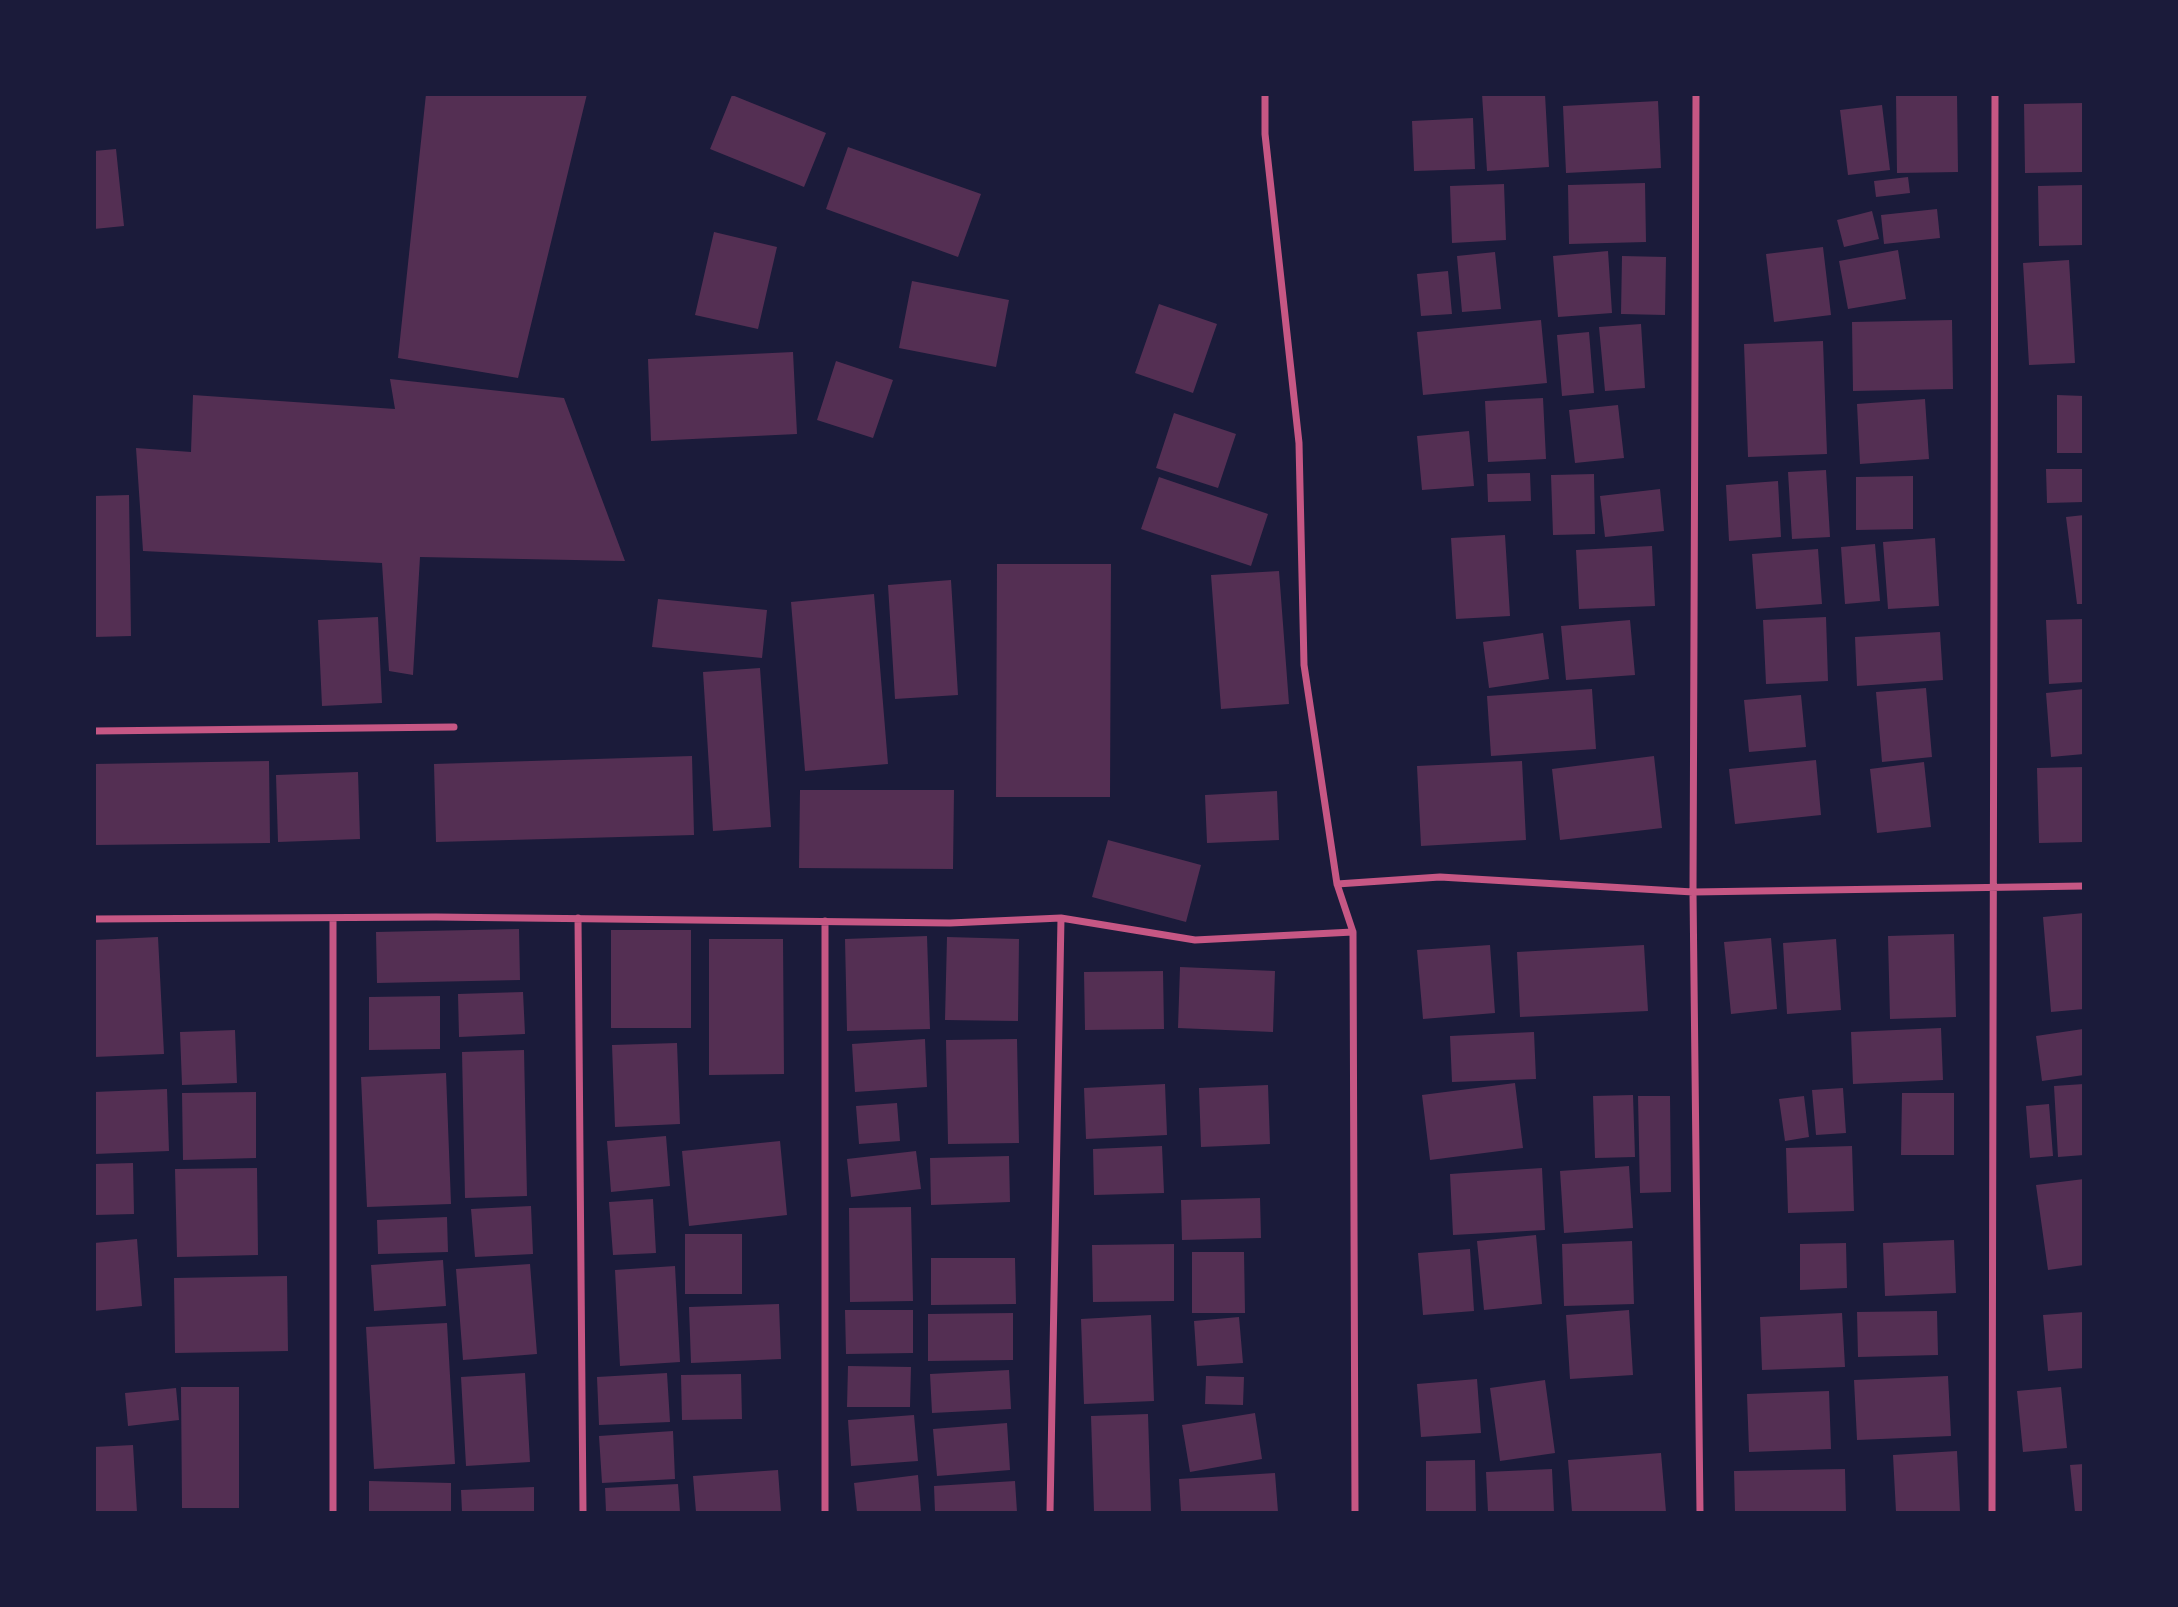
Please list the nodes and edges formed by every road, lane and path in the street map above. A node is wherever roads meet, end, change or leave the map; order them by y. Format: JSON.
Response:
{"nodes":[{"id":1,"x":1265,"y":94,"type":"edge"},
{"id":2,"x":1696,"y":94,"type":"edge"},
{"id":3,"x":1995,"y":94,"type":"edge"},
{"id":4,"x":454,"y":727,"type":"dead end"},
{"id":5,"x":94,"y":731,"type":"edge"},
{"id":6,"x":1337,"y":884,"type":"junction"},
{"id":7,"x":2084,"y":886,"type":"edge"},
{"id":8,"x":1994,"y":887,"type":"junction"},
{"id":9,"x":1693,"y":892,"type":"junction"},
{"id":10,"x":333,"y":918,"type":"junction"},
{"id":11,"x":578,"y":918,"type":"junction"},
{"id":12,"x":1061,"y":918,"type":"junction"},
{"id":13,"x":94,"y":919,"type":"edge"},
{"id":14,"x":825,"y":921,"type":"junction"},
{"id":15,"x":1353,"y":932,"type":"junction"},
{"id":16,"x":333,"y":1513,"type":"edge"},
{"id":17,"x":583,"y":1513,"type":"edge"},
{"id":18,"x":825,"y":1513,"type":"edge"},
{"id":19,"x":1049,"y":1513,"type":"edge"},
{"id":20,"x":1355,"y":1513,"type":"edge"},
{"id":21,"x":1700,"y":1513,"type":"edge"},
{"id":22,"x":1992,"y":1513,"type":"edge"}],
"edges":[{"from":1,"to":6,"type":"street"},
{"from":2,"to":9,"type":"street"},
{"from":3,"to":8,"type":"street"},
{"from":4,"to":5,"type":"street"},
{"from":6,"to":9,"type":"street"},
{"from":6,"to":15,"type":"street"},
{"from":7,"to":8,"type":"street"},
{"from":8,"to":9,"type":"street"},
{"from":8,"to":22,"type":"street"},
{"from":9,"to":21,"type":"street"},
{"from":10,"to":11,"type":"street"},
{"from":10,"to":13,"type":"street"},
{"from":10,"to":16,"type":"street"},
{"from":11,"to":14,"type":"street"},
{"from":11,"to":17,"type":"street"},
{"from":12,"to":14,"type":"street"},
{"from":12,"to":15,"type":"street"},
{"from":12,"to":19,"type":"street"},
{"from":14,"to":18,"type":"street"},
{"from":15,"to":20,"type":"street"}]}
